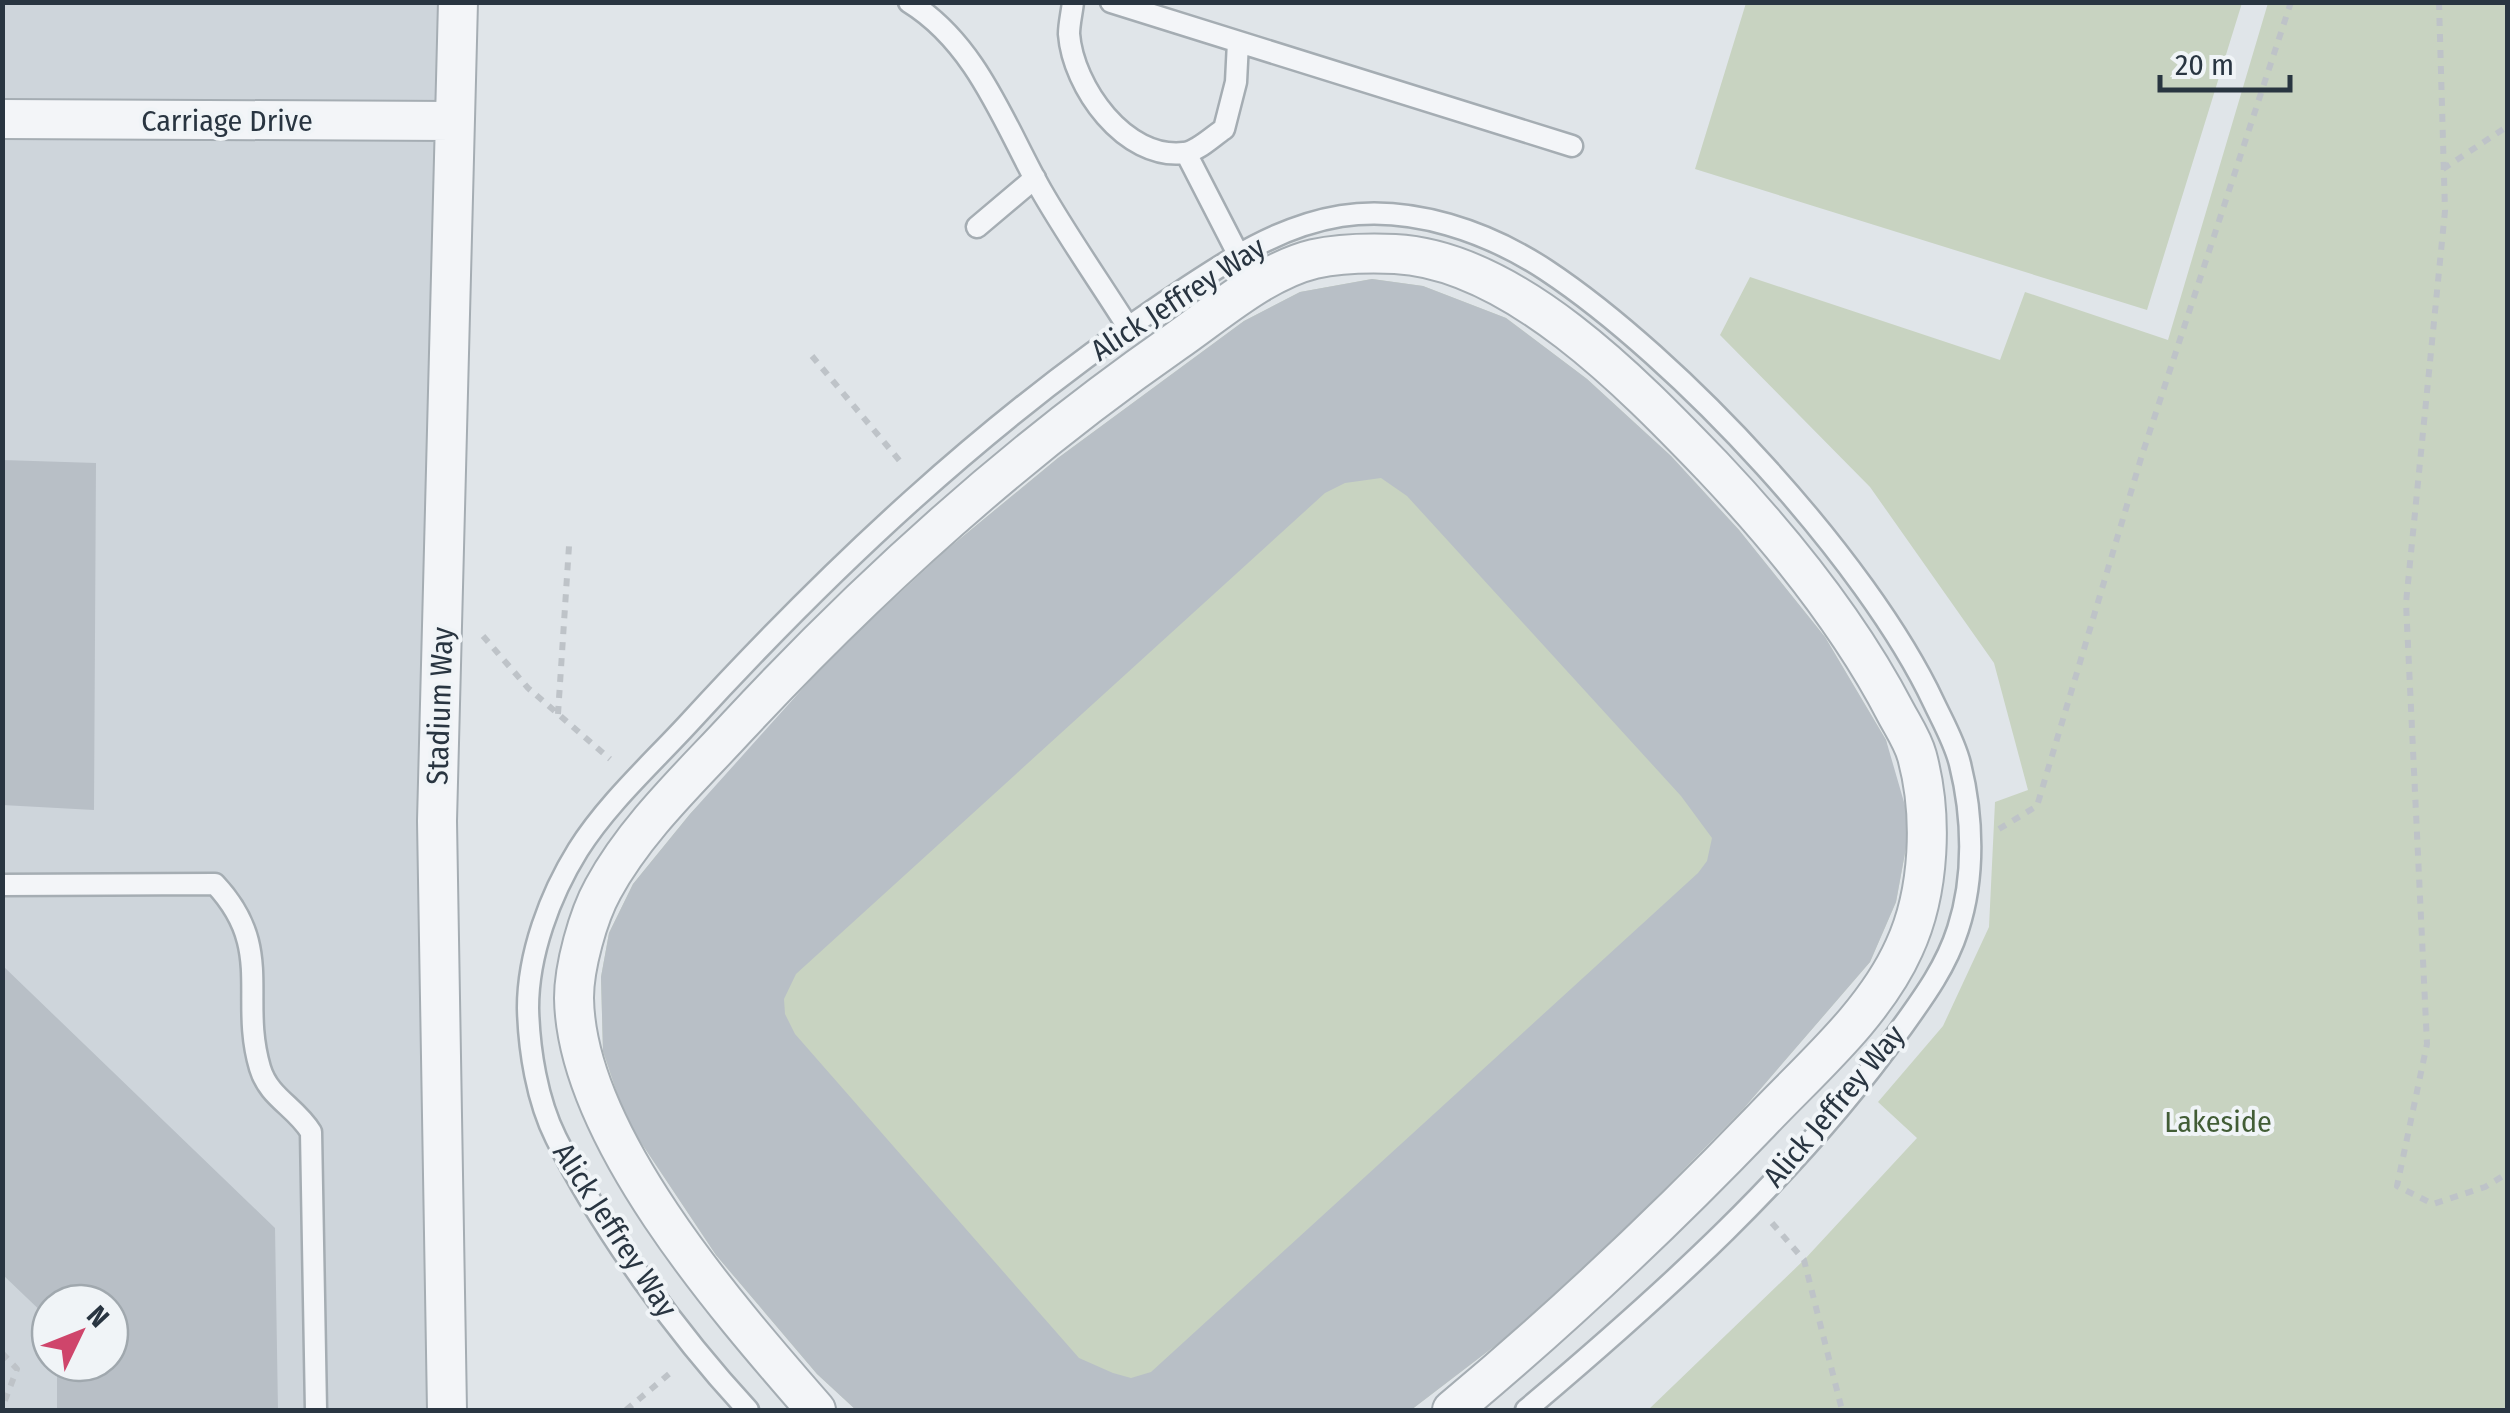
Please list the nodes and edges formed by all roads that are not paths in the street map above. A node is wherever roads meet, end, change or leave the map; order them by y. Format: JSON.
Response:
{"nodes":[{"id":1,"x":458,"y":2,"type":"edge"},
{"id":2,"x":909,"y":2,"type":"edge"},
{"id":3,"x":1073,"y":2,"type":"edge"},
{"id":4,"x":1110,"y":2,"type":"edge"},
{"id":5,"x":1238,"y":42,"type":"junction"},
{"id":6,"x":2,"y":119,"type":"edge"},
{"id":7,"x":452,"y":121,"type":"junction"},
{"id":8,"x":1572,"y":146,"type":"dead end"},
{"id":9,"x":1186,"y":153,"type":"junction"},
{"id":10,"x":1035,"y":178,"type":"junction"},
{"id":11,"x":976,"y":226,"type":"dead end"},
{"id":12,"x":1238,"y":254,"type":"junction"},
{"id":13,"x":1128,"y":327,"type":"junction"},
{"id":14,"x":2,"y":885,"type":"edge"},
{"id":15,"x":316,"y":1410,"type":"edge"},
{"id":16,"x":447,"y":1410,"type":"edge"},
{"id":17,"x":748,"y":1410,"type":"edge"},
{"id":18,"x":816,"y":1410,"type":"edge"},
{"id":19,"x":1452,"y":1410,"type":"edge"},
{"id":20,"x":1526,"y":1410,"type":"edge"}],
"edges":[{"from":1,"to":7,"type":"street","name":"Stadium Way"},
{"from":2,"to":10,"type":"lane"},
{"from":3,"to":9,"type":"lane"},
{"from":4,"to":5,"type":"lane"},
{"from":5,"to":8,"type":"lane"},
{"from":5,"to":9,"type":"lane"},
{"from":6,"to":7,"type":"street","name":"Carriage Drive"},
{"from":7,"to":16,"type":"street","name":"Stadium Way"},
{"from":9,"to":12,"type":"lane"},
{"from":10,"to":11,"type":"lane"},
{"from":10,"to":13,"type":"lane"},
{"from":12,"to":13,"type":"lane","name":"Alick Jeffrey Way"},
{"from":12,"to":20,"type":"lane","name":"Alick Jeffrey Way"},
{"from":13,"to":17,"type":"lane","name":"Alick Jeffrey Way"},
{"from":14,"to":15,"type":"lane"},
{"from":18,"to":19,"type":"street"}]}
